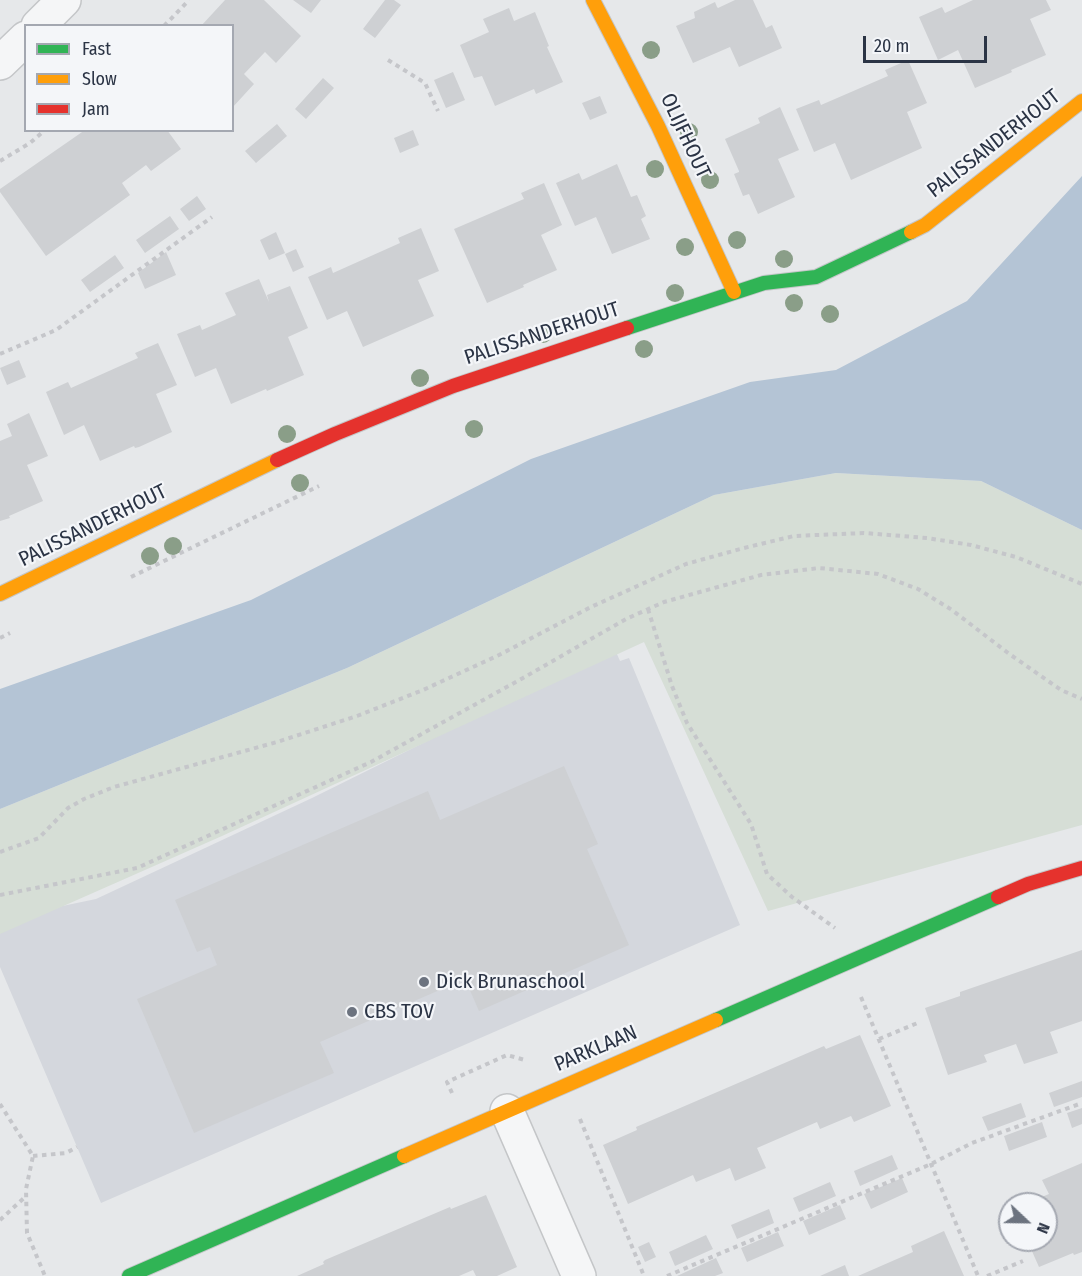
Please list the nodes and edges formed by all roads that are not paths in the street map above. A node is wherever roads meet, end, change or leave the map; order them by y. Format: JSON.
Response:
{"nodes":[{"id":1,"x":64,"y":0,"type":"edge"},
{"id":2,"x":592,"y":0,"type":"edge"},
{"id":3,"x":40,"y":24,"type":"edge"},
{"id":4,"x":24,"y":40,"type":"edge"},
{"id":5,"x":0,"y":63,"type":"edge"},
{"id":6,"x":1082,"y":101,"type":"edge"},
{"id":7,"x":734,"y":292,"type":"junction"},
{"id":8,"x":0,"y":594,"type":"edge"},
{"id":9,"x":1082,"y":868,"type":"edge"},
{"id":10,"x":507,"y":1111,"type":"junction"},
{"id":11,"x":129,"y":1276,"type":"edge"},
{"id":12,"x":579,"y":1276,"type":"edge"}],
"edges":[{"from":1,"to":3,"type":"street"},
{"from":2,"to":7,"type":"street","name":"OLIJFHOUT"},
{"from":4,"to":5,"type":"street"},
{"from":6,"to":7,"type":"street","name":"PALISSANDERHOUT"},
{"from":7,"to":8,"type":"street","name":"PALISSANDERHOUT"},
{"from":9,"to":10,"type":"street","name":"PARKLAAN"},
{"from":10,"to":11,"type":"street","name":"PARKLAAN"},
{"from":10,"to":12,"type":"street"}]}
